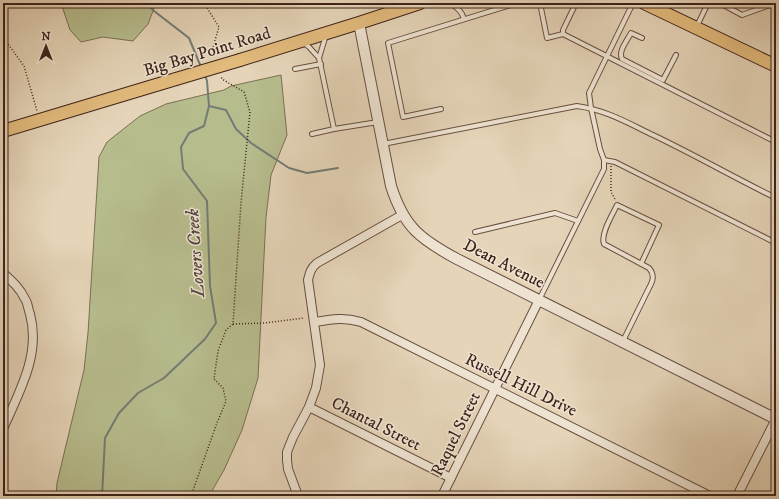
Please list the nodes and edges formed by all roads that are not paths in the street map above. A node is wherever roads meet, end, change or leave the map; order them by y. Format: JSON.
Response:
{"nodes":[{"id":1,"x":420,"y":3,"type":"edge"},
{"id":2,"x":450,"y":3,"type":"edge"},
{"id":3,"x":517,"y":3,"type":"edge"},
{"id":4,"x":540,"y":3,"type":"edge"},
{"id":5,"x":576,"y":3,"type":"edge"},
{"id":6,"x":633,"y":3,"type":"edge"},
{"id":7,"x":644,"y":3,"type":"edge"},
{"id":8,"x":708,"y":3,"type":"edge"},
{"id":9,"x":720,"y":3,"type":"edge"},
{"id":10,"x":776,"y":6,"type":"edge"},
{"id":11,"x":464,"y":19,"type":"junction"},
{"id":12,"x":358,"y":23,"type":"junction"},
{"id":13,"x":696,"y":28,"type":"junction"},
{"id":14,"x":327,"y":33,"type":"junction"},
{"id":15,"x":562,"y":34,"type":"junction"},
{"id":16,"x":642,"y":38,"type":"dead end"},
{"id":17,"x":300,"y":41,"type":"junction"},
{"id":18,"x":676,"y":55,"type":"dead end"},
{"id":19,"x":607,"y":57,"type":"junction"},
{"id":20,"x":319,"y":58,"type":"junction"},
{"id":21,"x":321,"y":64,"type":"junction"},
{"id":22,"x":776,"y":66,"type":"edge"},
{"id":23,"x":295,"y":69,"type":"dead end"},
{"id":24,"x":591,"y":108,"type":"junction"},
{"id":25,"x":441,"y":109,"type":"dead end"},
{"id":26,"x":379,"y":122,"type":"junction"},
{"id":27,"x":334,"y":129,"type":"junction"},
{"id":28,"x":3,"y":131,"type":"edge"},
{"id":29,"x":312,"y":134,"type":"dead end"},
{"id":30,"x":776,"y":142,"type":"edge"},
{"id":31,"x":382,"y":144,"type":"junction"},
{"id":32,"x":604,"y":160,"type":"junction"},
{"id":33,"x":776,"y":198,"type":"edge"},
{"id":34,"x":402,"y":215,"type":"junction"},
{"id":35,"x":578,"y":221,"type":"junction"},
{"id":36,"x":475,"y":232,"type":"dead end"},
{"id":37,"x":776,"y":243,"type":"edge"},
{"id":38,"x":641,"y":264,"type":"junction"},
{"id":39,"x":3,"y":273,"type":"edge"},
{"id":40,"x":539,"y":300,"type":"junction"},
{"id":41,"x":315,"y":322,"type":"junction"},
{"id":42,"x":623,"y":342,"type":"junction"},
{"id":43,"x":495,"y":389,"type":"junction"},
{"id":44,"x":309,"y":407,"type":"junction"},
{"id":45,"x":776,"y":419,"type":"edge"},
{"id":46,"x":3,"y":429,"type":"edge"},
{"id":47,"x":451,"y":478,"type":"junction"},
{"id":48,"x":298,"y":496,"type":"edge"},
{"id":49,"x":442,"y":496,"type":"edge"},
{"id":50,"x":710,"y":496,"type":"edge"},
{"id":51,"x":737,"y":496,"type":"edge"}],
"edges":[{"from":1,"to":12,"type":"main road","name":"Big Bay Point Road"},
{"from":2,"to":11,"type":"lane"},
{"from":3,"to":11,"type":"lane"},
{"from":4,"to":15,"type":"lane"},
{"from":5,"to":15,"type":"lane"},
{"from":6,"to":19,"type":"lane"},
{"from":7,"to":13,"type":"main road"},
{"from":8,"to":13,"type":"lane"},
{"from":9,"to":10,"type":"lane"},
{"from":11,"to":25,"type":"lane"},
{"from":12,"to":14,"type":"main road","name":"Big Bay Point Road"},
{"from":12,"to":26,"type":"street","name":"Dean Avenue"},
{"from":13,"to":22,"type":"main road"},
{"from":14,"to":17,"type":"main road","name":"Big Bay Point Road"},
{"from":14,"to":20,"type":"lane"},
{"from":15,"to":19,"type":"lane"},
{"from":16,"to":18,"type":"lane"},
{"from":17,"to":20,"type":"lane"},
{"from":17,"to":28,"type":"main road","name":"Big Bay Point Road","bridge":true},
{"from":19,"to":24,"type":"lane"},
{"from":19,"to":30,"type":"lane"},
{"from":20,"to":21,"type":"lane"},
{"from":21,"to":23,"type":"lane"},
{"from":21,"to":27,"type":"lane"},
{"from":24,"to":31,"type":"lane"},
{"from":24,"to":32,"type":"lane"},
{"from":24,"to":33,"type":"lane"},
{"from":26,"to":27,"type":"lane"},
{"from":26,"to":31,"type":"street","name":"Dean Avenue"},
{"from":27,"to":29,"type":"lane"},
{"from":31,"to":34,"type":"street","name":"Dean Avenue"},
{"from":32,"to":35,"type":"lane"},
{"from":32,"to":37,"type":"lane"},
{"from":34,"to":40,"type":"street","name":"Dean Avenue"},
{"from":34,"to":41,"type":"street"},
{"from":35,"to":36,"type":"lane"},
{"from":35,"to":40,"type":"lane"},
{"from":38,"to":38,"type":"lane"},
{"from":38,"to":42,"type":"lane"},
{"from":39,"to":46,"type":"street"},
{"from":40,"to":42,"type":"street","name":"Dean Avenue"},
{"from":40,"to":43,"type":"street","name":"Raquel Street"},
{"from":41,"to":43,"type":"street","name":"Russell Hill Drive"},
{"from":41,"to":44,"type":"street"},
{"from":42,"to":45,"type":"street","name":"Dean Avenue"},
{"from":43,"to":47,"type":"street","name":"Raquel Street"},
{"from":43,"to":50,"type":"street","name":"Russell Hill Drive"},
{"from":44,"to":47,"type":"street","name":"Chantal Street"},
{"from":44,"to":48,"type":"street"},
{"from":45,"to":51,"type":"street"},
{"from":47,"to":49,"type":"street","name":"Raquel Street"}]}
